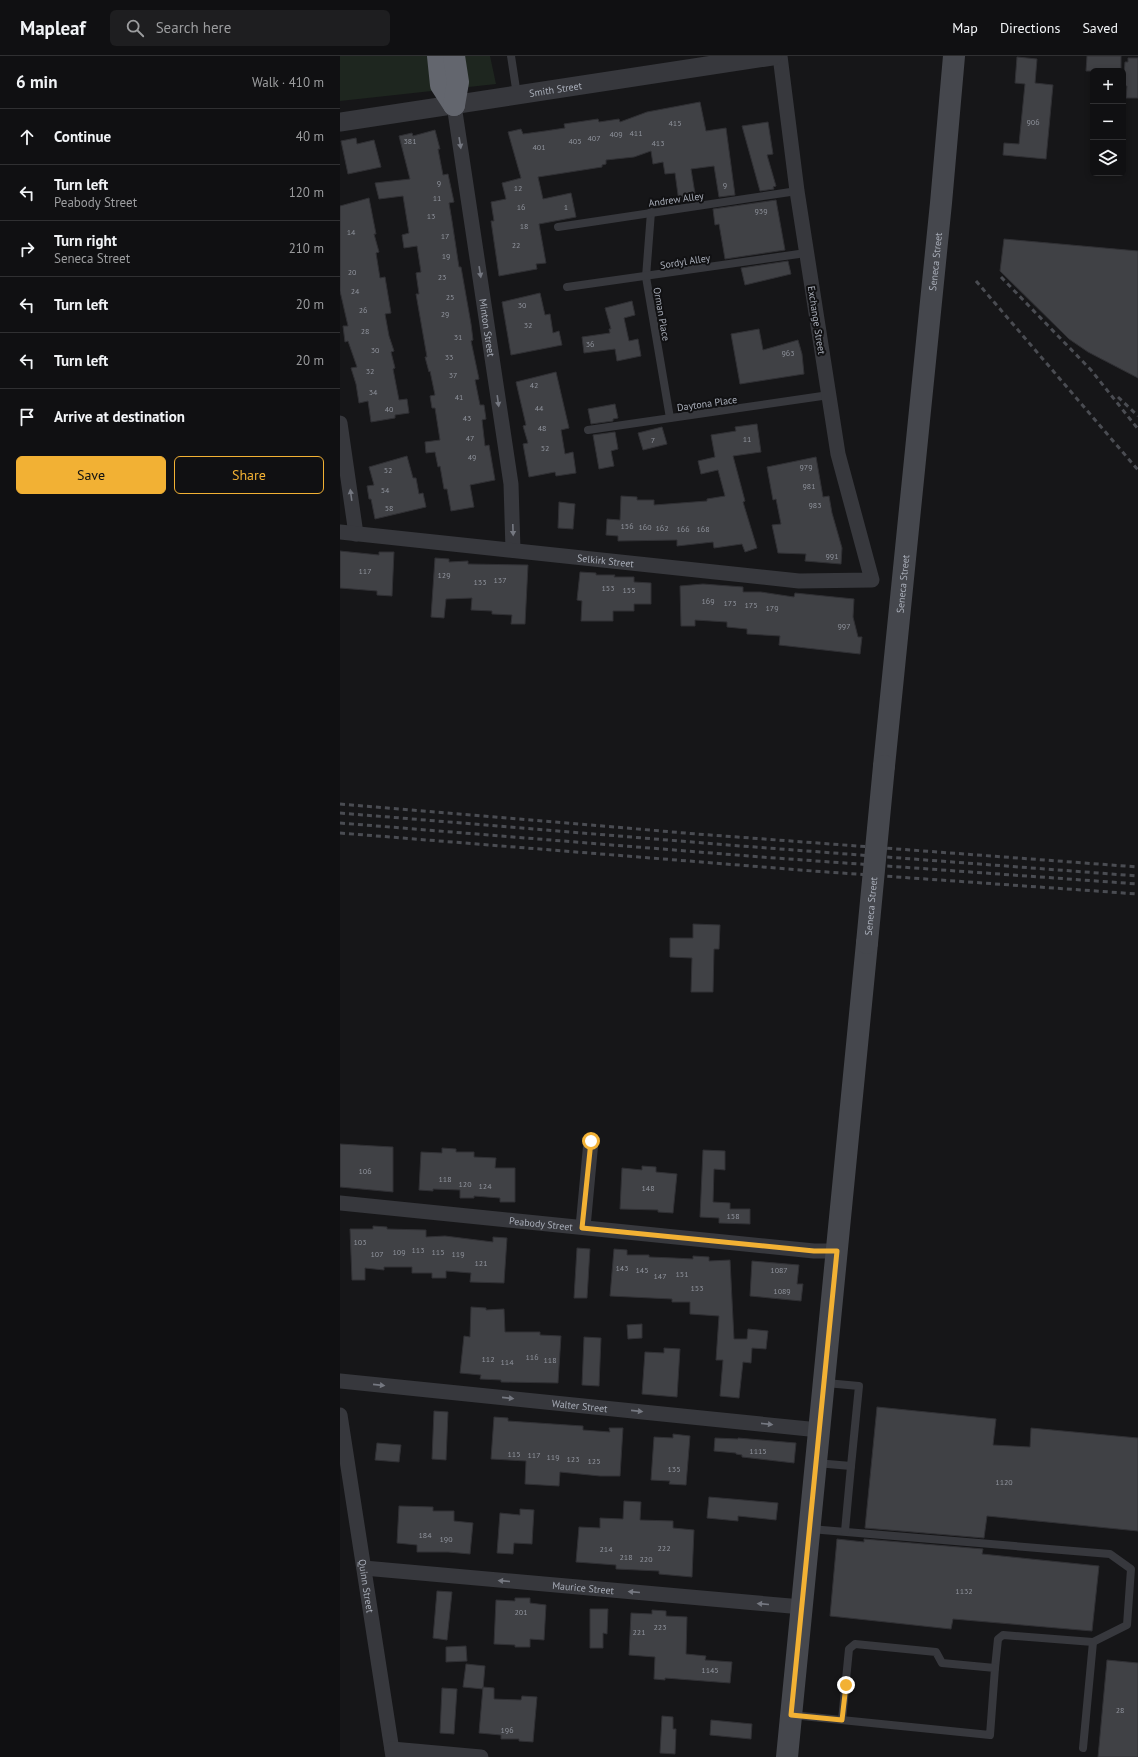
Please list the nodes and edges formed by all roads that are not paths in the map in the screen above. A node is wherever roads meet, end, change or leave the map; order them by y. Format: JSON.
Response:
{"nodes":[{"id":1,"x":438,"y":56,"type":"edge"},
{"id":2,"x":454,"y":56,"type":"edge"},
{"id":3,"x":511,"y":56,"type":"edge"},
{"id":4,"x":772,"y":56,"type":"edge"},
{"id":5,"x":780,"y":56,"type":"edge"},
{"id":6,"x":954,"y":56,"type":"edge"},
{"id":7,"x":702,"y":61,"type":"edge"},
{"id":8,"x":517,"y":95,"type":"junction"},
{"id":9,"x":454,"y":105,"type":"junction"},
{"id":10,"x":340,"y":122,"type":"edge"},
{"id":11,"x":797,"y":191,"type":"junction"},
{"id":12,"x":651,"y":212,"type":"junction"},
{"id":13,"x":558,"y":227,"type":"dead end"},
{"id":14,"x":806,"y":253,"type":"junction"},
{"id":15,"x":646,"y":276,"type":"junction"},
{"id":16,"x":567,"y":287,"type":"dead end"},
{"id":17,"x":829,"y":395,"type":"junction"},
{"id":18,"x":670,"y":418,"type":"junction"},
{"id":19,"x":340,"y":423,"type":"edge"},
{"id":20,"x":588,"y":430,"type":"dead end"},
{"id":21,"x":340,"y":532,"type":"edge"},
{"id":22,"x":356,"y":534,"type":"junction"},
{"id":23,"x":513,"y":550,"type":"junction"},
{"id":24,"x":872,"y":580,"type":"joint"},
{"id":25,"x":591,"y":1141,"type":"dead end"},
{"id":26,"x":340,"y":1203,"type":"edge"},
{"id":27,"x":582,"y":1228,"type":"junction"},
{"id":28,"x":837,"y":1251,"type":"junction"},
{"id":29,"x":340,"y":1381,"type":"edge"},
{"id":30,"x":823,"y":1382,"type":"junction"},
{"id":31,"x":340,"y":1415,"type":"edge"},
{"id":32,"x":819,"y":1430,"type":"junction"},
{"id":33,"x":815,"y":1462,"type":"junction"},
{"id":34,"x":851,"y":1466,"type":"junction"},
{"id":35,"x":809,"y":1528,"type":"junction"},
{"id":36,"x":845,"y":1531,"type":"junction"},
{"id":37,"x":364,"y":1568,"type":"junction"},
{"id":38,"x":802,"y":1607,"type":"junction"},
{"id":39,"x":1093,"y":1642,"type":"junction"},
{"id":40,"x":995,"y":1668,"type":"junction"},
{"id":41,"x":791,"y":1715,"type":"junction"},
{"id":42,"x":842,"y":1720,"type":"junction"},
{"id":43,"x":1083,"y":1748,"type":"dead end"},
{"id":44,"x":392,"y":1753,"type":"edge"},
{"id":45,"x":480,"y":1757,"type":"edge"},
{"id":46,"x":787,"y":1757,"type":"edge"}],
"edges":[{"from":1,"to":9,"type":"highway"},
{"from":2,"to":9,"type":"highway"},
{"from":3,"to":8,"type":"lane"},
{"from":4,"to":7,"type":"street","name":"Smith Street"},
{"from":5,"to":11,"type":"street","name":"Exchange Street"},
{"from":6,"to":28,"type":"main road","name":"Seneca Street","bridge":true},
{"from":7,"to":8,"type":"street","name":"Smith Street"},
{"from":8,"to":9,"type":"street","name":"Smith Street"},
{"from":9,"to":10,"type":"street","name":"Smith Street"},
{"from":9,"to":23,"type":"street","name":"Minton Street","one_way":true},
{"from":11,"to":12,"type":"lane","name":"Andrew Alley"},
{"from":11,"to":14,"type":"street","name":"Exchange Street"},
{"from":12,"to":13,"type":"lane","name":"Andrew Alley"},
{"from":12,"to":15,"type":"lane","name":"Orman Place"},
{"from":14,"to":15,"type":"lane","name":"Sordyl Alley"},
{"from":14,"to":17,"type":"street","name":"Exchange Street"},
{"from":15,"to":16,"type":"lane","name":"Sordyl Alley"},
{"from":15,"to":18,"type":"lane","name":"Orman Place"},
{"from":17,"to":18,"type":"lane","name":"Daytona Place"},
{"from":17,"to":24,"type":"street","name":"Exchange Street"},
{"from":18,"to":20,"type":"lane","name":"Daytona Place"},
{"from":22,"to":19,"type":"street","one_way":true},
{"from":21,"to":22,"type":"street","name":"Selkirk Street"},
{"from":22,"to":23,"type":"street","name":"Selkirk Street"},
{"from":23,"to":24,"type":"street","name":"Selkirk Street"},
{"from":25,"to":27,"type":"street"},
{"from":26,"to":27,"type":"street","name":"Peabody Street"},
{"from":27,"to":28,"type":"street","name":"Peabody Street"},
{"from":28,"to":30,"type":"main road","name":"Seneca Street"},
{"from":29,"to":32,"type":"street","name":"Walter Street","one_way":true},
{"from":30,"to":32,"type":"main road","name":"Seneca Street"},
{"from":30,"to":34,"type":"lane"},
{"from":31,"to":37,"type":"street","name":"Quinn Street"},
{"from":32,"to":33,"type":"main road","name":"Seneca Street"},
{"from":33,"to":34,"type":"lane"},
{"from":33,"to":35,"type":"main road","name":"Seneca Street"},
{"from":34,"to":36,"type":"lane"},
{"from":35,"to":36,"type":"lane"},
{"from":35,"to":38,"type":"main road","name":"Seneca Street"},
{"from":36,"to":39,"type":"lane"},
{"from":38,"to":37,"type":"street","name":"Maurice Street","one_way":true},
{"from":37,"to":44,"type":"street","name":"Quinn Street"},
{"from":38,"to":41,"type":"main road","name":"Seneca Street"},
{"from":39,"to":40,"type":"lane"},
{"from":39,"to":43,"type":"lane"},
{"from":40,"to":42,"type":"lane"},
{"from":40,"to":42,"type":"lane"},
{"from":41,"to":42,"type":"lane"},
{"from":41,"to":46,"type":"main road","name":"Seneca Street"},
{"from":44,"to":45,"type":"street"}]}
